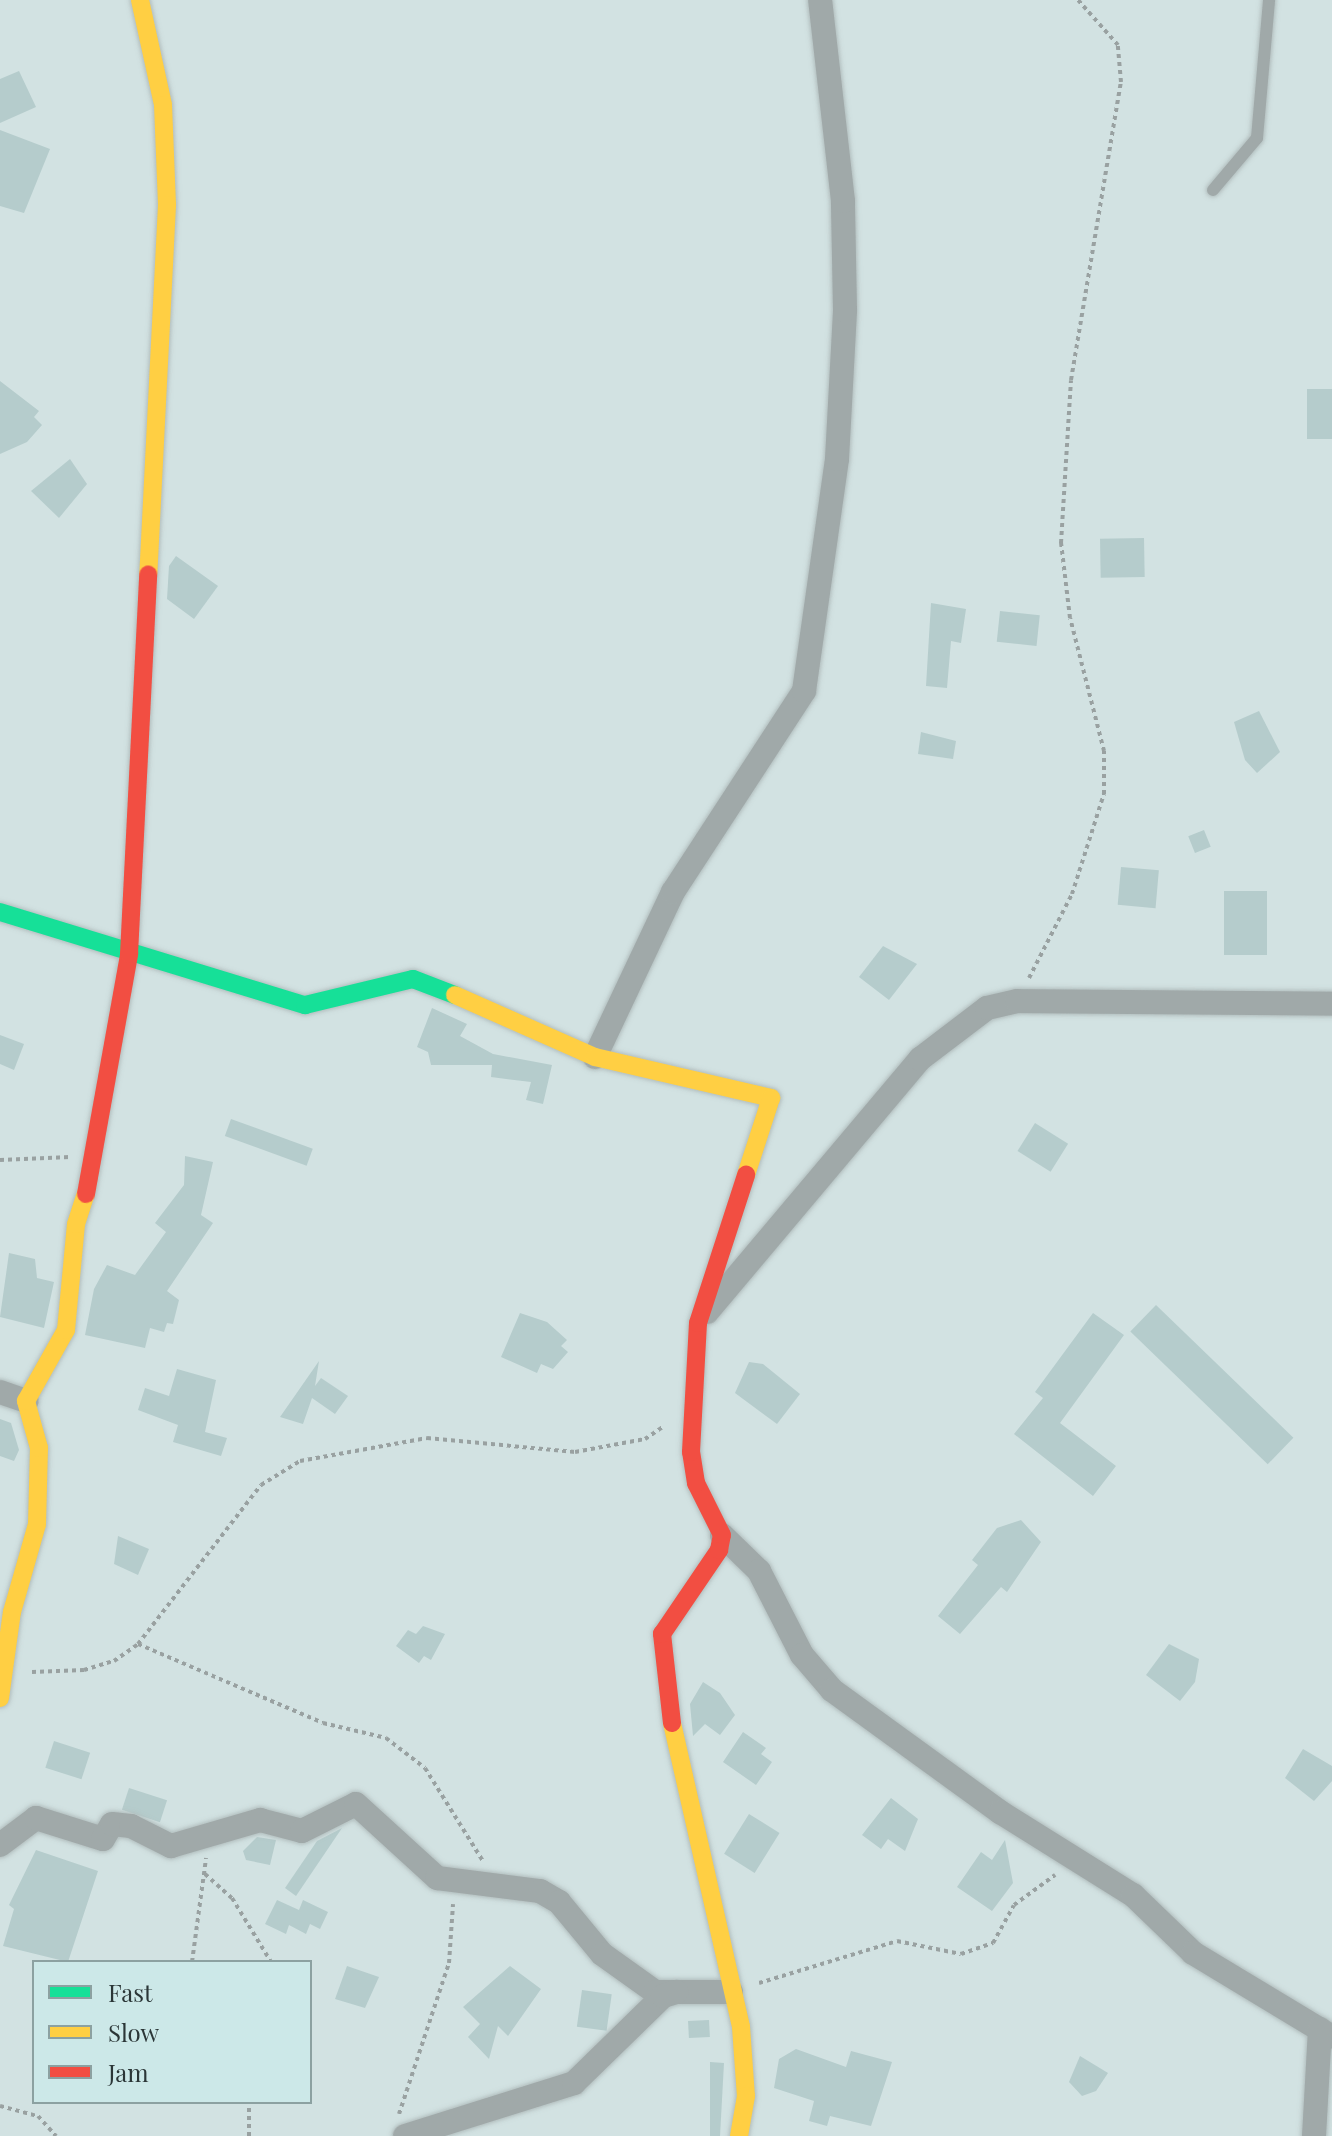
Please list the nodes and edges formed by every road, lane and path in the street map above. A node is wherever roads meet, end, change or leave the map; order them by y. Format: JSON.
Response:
{"nodes":[{"id":1,"x":140,"y":0,"type":"edge"},
{"id":2,"x":820,"y":0,"type":"edge"},
{"id":3,"x":1079,"y":0,"type":"edge"},
{"id":4,"x":1269,"y":0,"type":"edge"},
{"id":5,"x":1213,"y":190,"type":"dead end"},
{"id":6,"x":0,"y":912,"type":"edge"},
{"id":7,"x":129,"y":954,"type":"junction"},
{"id":8,"x":1017,"y":1001,"type":"junction"},
{"id":9,"x":1332,"y":1004,"type":"edge"},
{"id":10,"x":595,"y":1057,"type":"junction"},
{"id":11,"x":96,"y":1155,"type":"junction"},
{"id":12,"x":0,"y":1160,"type":"edge"},
{"id":13,"x":698,"y":1323,"type":"junction"},
{"id":14,"x":0,"y":1392,"type":"edge"},
{"id":15,"x":26,"y":1401,"type":"junction"},
{"id":16,"x":689,"y":1411,"type":"junction"},
{"id":17,"x":722,"y":1535,"type":"junction"},
{"id":18,"x":138,"y":1644,"type":"junction"},
{"id":19,"x":4,"y":1672,"type":"junction"},
{"id":20,"x":0,"y":1698,"type":"edge"},
{"id":21,"x":207,"y":1840,"type":"junction"},
{"id":22,"x":0,"y":1845,"type":"edge"},
{"id":23,"x":1077,"y":1860,"type":"junction"},
{"id":24,"x":205,"y":1874,"type":"junction"},
{"id":25,"x":449,"y":1883,"type":"junction"},
{"id":26,"x":516,"y":1887,"type":"junction"},
{"id":27,"x":192,"y":1960,"type":"edge"},
{"id":28,"x":270,"y":1960,"type":"edge"},
{"id":29,"x":676,"y":1992,"type":"junction"},
{"id":30,"x":731,"y":1992,"type":"junction"},
{"id":31,"x":1326,"y":2033,"type":"edge"},
{"id":32,"x":249,"y":2104,"type":"edge"},
{"id":33,"x":0,"y":2106,"type":"edge"},
{"id":34,"x":398,"y":2131,"type":"edge"},
{"id":35,"x":56,"y":2136,"type":"edge"},
{"id":36,"x":249,"y":2136,"type":"edge"},
{"id":37,"x":739,"y":2136,"type":"edge"},
{"id":38,"x":1314,"y":2136,"type":"edge"}],
"edges":[{"from":1,"to":7,"type":"street"},
{"from":2,"to":10,"type":"street"},
{"from":3,"to":8,"type":"path"},
{"from":4,"to":5,"type":"lane"},
{"from":6,"to":7,"type":"street"},
{"from":7,"to":10,"type":"street"},
{"from":7,"to":11,"type":"street"},
{"from":8,"to":9,"type":"street"},
{"from":8,"to":13,"type":"street"},
{"from":10,"to":13,"type":"street"},
{"from":11,"to":12,"type":"path"},
{"from":11,"to":15,"type":"street"},
{"from":13,"to":16,"type":"street"},
{"from":14,"to":15,"type":"street"},
{"from":15,"to":19,"type":"street"},
{"from":16,"to":17,"type":"street"},
{"from":16,"to":18,"type":"path"},
{"from":17,"to":23,"type":"street"},
{"from":17,"to":30,"type":"street"},
{"from":18,"to":19,"type":"path"},
{"from":18,"to":26,"type":"path"},
{"from":19,"to":20,"type":"street"},
{"from":21,"to":22,"type":"street"},
{"from":21,"to":24,"type":"path"},
{"from":21,"to":25,"type":"street"},
{"from":23,"to":30,"type":"path"},
{"from":23,"to":31,"type":"street"},
{"from":24,"to":27,"type":"path"},
{"from":24,"to":28,"type":"path"},
{"from":25,"to":26,"type":"street"},
{"from":25,"to":34,"type":"path"},
{"from":26,"to":29,"type":"street"},
{"from":29,"to":30,"type":"street"},
{"from":29,"to":34,"type":"street"},
{"from":30,"to":37,"type":"street"},
{"from":31,"to":38,"type":"street"},
{"from":32,"to":36,"type":"path"},
{"from":33,"to":35,"type":"path"}]}
